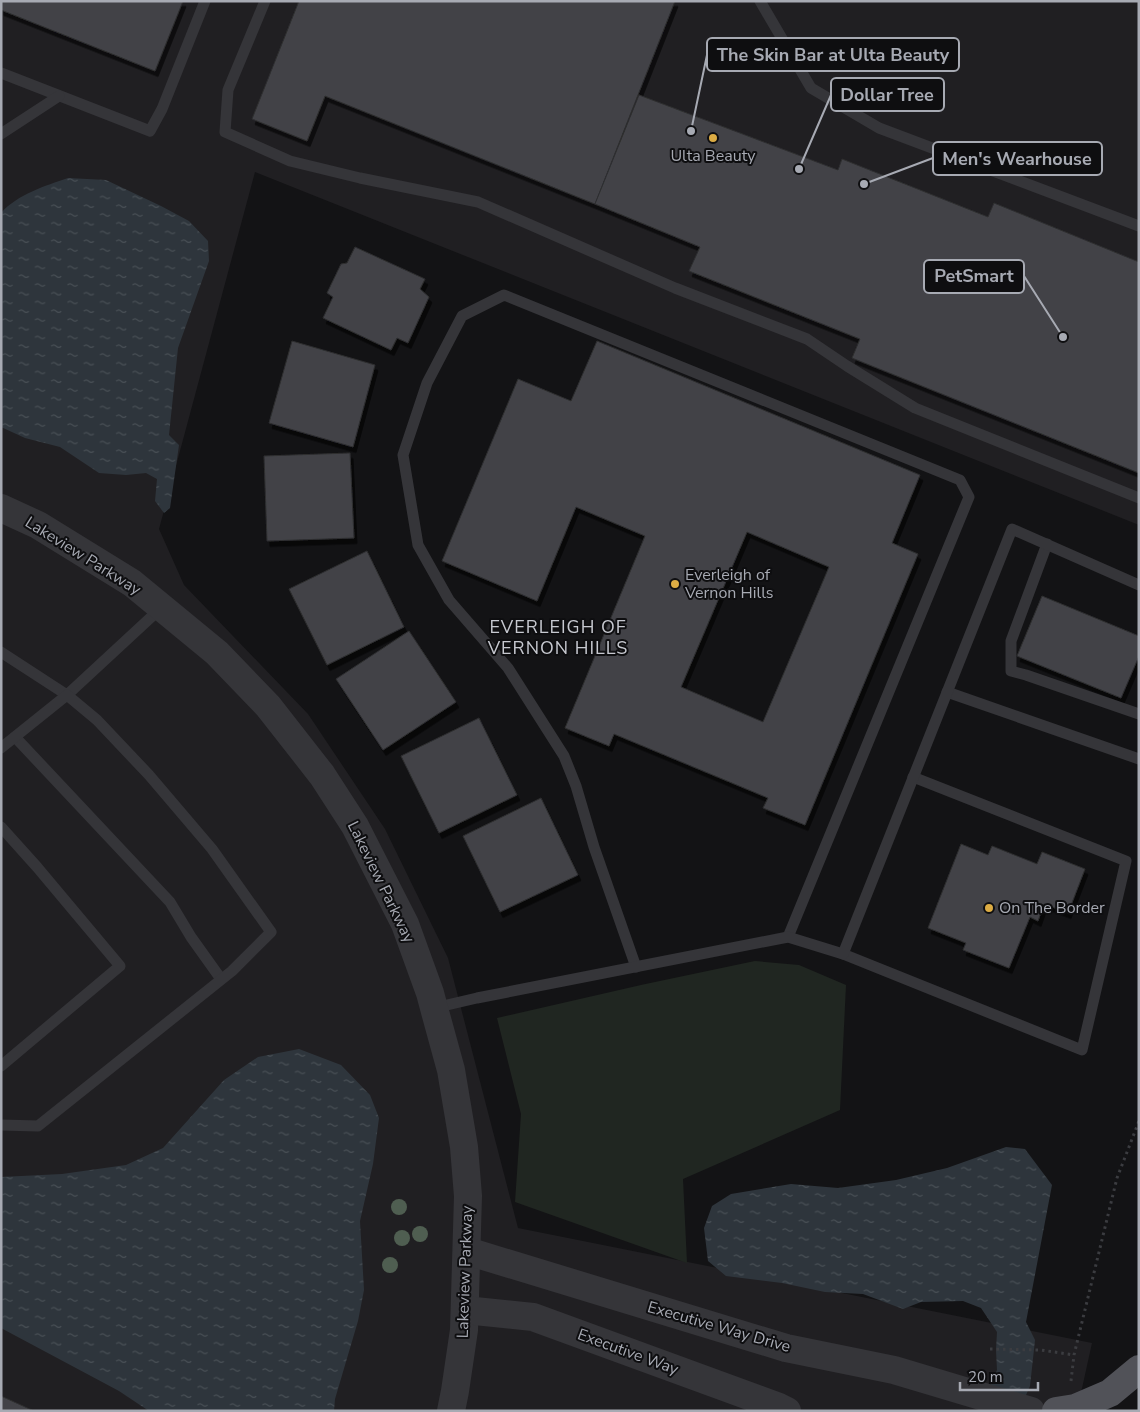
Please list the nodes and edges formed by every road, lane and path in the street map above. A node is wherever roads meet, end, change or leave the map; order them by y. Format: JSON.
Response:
{"nodes":[{"id":1,"x":205,"y":1,"type":"edge"},
{"id":2,"x":265,"y":1,"type":"edge"},
{"id":3,"x":760,"y":1,"type":"edge"},
{"id":4,"x":1,"y":73,"type":"edge"},
{"id":5,"x":59,"y":96,"type":"junction"},
{"id":6,"x":1,"y":134,"type":"edge"},
{"id":7,"x":1139,"y":226,"type":"edge"},
{"id":8,"x":1139,"y":498,"type":"edge"},
{"id":9,"x":1,"y":508,"type":"edge"},
{"id":10,"x":1047,"y":544,"type":"junction"},
{"id":11,"x":1139,"y":586,"type":"edge"},
{"id":12,"x":161,"y":608,"type":"junction"},
{"id":13,"x":1,"y":652,"type":"edge"},
{"id":14,"x":947,"y":692,"type":"junction"},
{"id":15,"x":67,"y":695,"type":"junction"},
{"id":16,"x":1139,"y":714,"type":"edge"},
{"id":17,"x":15,"y":737,"type":"junction"},
{"id":18,"x":1,"y":748,"type":"edge"},
{"id":19,"x":1139,"y":759,"type":"edge"},
{"id":20,"x":913,"y":777,"type":"junction"},
{"id":21,"x":1,"y":827,"type":"edge"},
{"id":22,"x":788,"y":937,"type":"junction"},
{"id":23,"x":842,"y":954,"type":"junction"},
{"id":24,"x":636,"y":967,"type":"junction"},
{"id":25,"x":221,"y":979,"type":"junction"},
{"id":26,"x":434,"y":1008,"type":"junction"},
{"id":27,"x":1,"y":1066,"type":"edge"},
{"id":28,"x":1139,"y":1121,"type":"edge"},
{"id":29,"x":1,"y":1125,"type":"edge"},
{"id":30,"x":467,"y":1251,"type":"junction"},
{"id":31,"x":465,"y":1310,"type":"junction"},
{"id":32,"x":990,"y":1349,"type":"dead end"},
{"id":33,"x":1074,"y":1355,"type":"junction"},
{"id":34,"x":1139,"y":1369,"type":"edge"},
{"id":35,"x":1070,"y":1384,"type":"dead end"},
{"id":36,"x":451,"y":1411,"type":"edge"},
{"id":37,"x":786,"y":1411,"type":"edge"},
{"id":38,"x":1031,"y":1411,"type":"edge"},
{"id":39,"x":1056,"y":1411,"type":"edge"}],
"edges":[{"from":1,"to":5,"type":"lane"},
{"from":2,"to":8,"type":"lane"},
{"from":3,"to":7,"type":"lane"},
{"from":4,"to":5,"type":"lane"},
{"from":5,"to":6,"type":"lane"},
{"from":9,"to":12,"type":"street","name":"Lakeview Parkway"},
{"from":10,"to":11,"type":"lane"},
{"from":10,"to":14,"type":"lane"},
{"from":10,"to":16,"type":"lane"},
{"from":12,"to":15,"type":"lane"},
{"from":12,"to":26,"type":"street","name":"Lakeview Parkway"},
{"from":13,"to":15,"type":"lane"},
{"from":14,"to":19,"type":"lane"},
{"from":14,"to":20,"type":"lane"},
{"from":15,"to":17,"type":"lane"},
{"from":15,"to":25,"type":"lane"},
{"from":17,"to":18,"type":"lane"},
{"from":17,"to":25,"type":"lane"},
{"from":20,"to":23,"type":"lane"},
{"from":20,"to":23,"type":"lane"},
{"from":21,"to":27,"type":"lane"},
{"from":22,"to":23,"type":"lane"},
{"from":22,"to":24,"type":"lane"},
{"from":22,"to":24,"type":"lane"},
{"from":24,"to":26,"type":"lane"},
{"from":25,"to":29,"type":"lane"},
{"from":26,"to":30,"type":"street","name":"Lakeview Parkway"},
{"from":28,"to":33,"type":"path"},
{"from":30,"to":31,"type":"street","name":"Lakeview Parkway"},
{"from":30,"to":38,"type":"street","name":"Executive Way Drive"},
{"from":31,"to":36,"type":"street","name":"Lakeview Parkway"},
{"from":31,"to":37,"type":"street","name":"Executive Way"},
{"from":32,"to":33,"type":"path"},
{"from":33,"to":35,"type":"path"},
{"from":34,"to":39,"type":"main road"}]}
